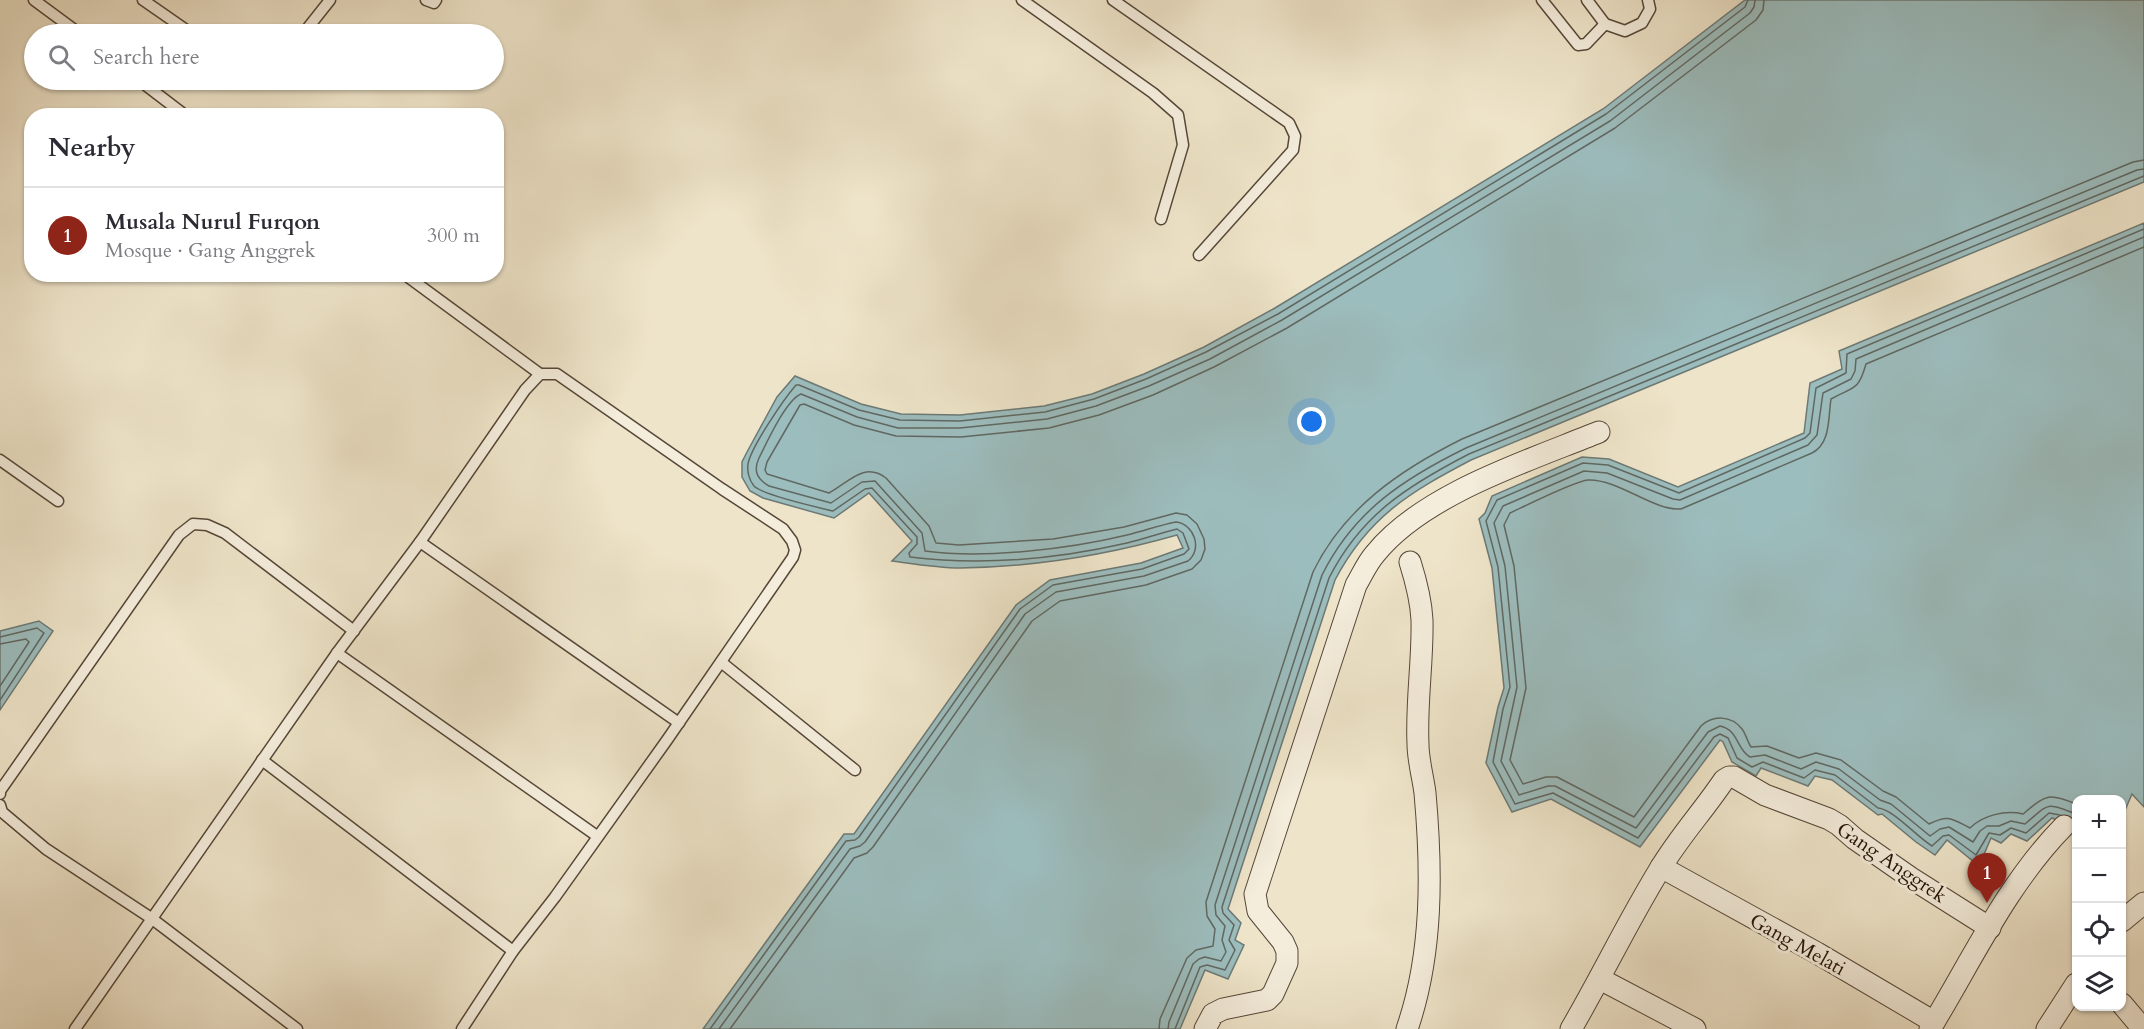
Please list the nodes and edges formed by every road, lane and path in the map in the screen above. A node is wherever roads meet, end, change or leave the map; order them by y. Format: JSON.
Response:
{"nodes":[{"id":1,"x":34,"y":0,"type":"edge"},
{"id":2,"x":143,"y":0,"type":"edge"},
{"id":3,"x":330,"y":0,"type":"edge"},
{"id":4,"x":426,"y":0,"type":"edge"},
{"id":5,"x":436,"y":0,"type":"edge"},
{"id":6,"x":1022,"y":0,"type":"edge"},
{"id":7,"x":1113,"y":0,"type":"edge"},
{"id":8,"x":1542,"y":0,"type":"edge"},
{"id":9,"x":1587,"y":0,"type":"edge"},
{"id":10,"x":1648,"y":0,"type":"edge"},
{"id":11,"x":66,"y":24,"type":"edge"},
{"id":12,"x":178,"y":24,"type":"edge"},
{"id":13,"x":311,"y":24,"type":"edge"},
{"id":14,"x":1605,"y":24,"type":"junction"},
{"id":15,"x":152,"y":90,"type":"edge"},
{"id":16,"x":176,"y":108,"type":"edge"},
{"id":17,"x":1161,"y":219,"type":"dead end"},
{"id":18,"x":1199,"y":255,"type":"dead end"},
{"id":19,"x":415,"y":282,"type":"edge"},
{"id":20,"x":540,"y":374,"type":"junction"},
{"id":21,"x":1599,"y":432,"type":"dead end"},
{"id":22,"x":0,"y":460,"type":"edge"},
{"id":23,"x":58,"y":501,"type":"dead end"},
{"id":24,"x":420,"y":542,"type":"junction"},
{"id":25,"x":1410,"y":562,"type":"dead end"},
{"id":26,"x":354,"y":631,"type":"junction"},
{"id":27,"x":337,"y":653,"type":"junction"},
{"id":28,"x":721,"y":662,"type":"junction"},
{"id":29,"x":680,"y":723,"type":"junction"},
{"id":30,"x":262,"y":760,"type":"junction"},
{"id":31,"x":855,"y":770,"type":"dead end"},
{"id":32,"x":0,"y":794,"type":"edge"},
{"id":33,"x":0,"y":805,"type":"edge"},
{"id":34,"x":2064,"y":826,"type":"dead end"},
{"id":35,"x":597,"y":836,"type":"junction"},
{"id":36,"x":1661,"y":867,"type":"junction"},
{"id":37,"x":2144,"y":903,"type":"edge"},
{"id":38,"x":2126,"y":917,"type":"edge"},
{"id":39,"x":151,"y":918,"type":"junction"},
{"id":40,"x":1990,"y":928,"type":"junction"},
{"id":41,"x":513,"y":951,"type":"junction"},
{"id":42,"x":1600,"y":979,"type":"junction"},
{"id":43,"x":2072,"y":990,"type":"edge"},
{"id":44,"x":2126,"y":1010,"type":"edge"},
{"id":45,"x":1932,"y":1026,"type":"edge"},
{"id":46,"x":75,"y":1029,"type":"edge"},
{"id":47,"x":297,"y":1029,"type":"edge"},
{"id":48,"x":462,"y":1029,"type":"edge"},
{"id":49,"x":1204,"y":1029,"type":"edge"},
{"id":50,"x":1407,"y":1029,"type":"edge"},
{"id":51,"x":1571,"y":1029,"type":"edge"},
{"id":52,"x":1695,"y":1029,"type":"edge"},
{"id":53,"x":2047,"y":1029,"type":"edge"},
{"id":54,"x":2143,"y":1029,"type":"edge"}],
"edges":[{"from":1,"to":11,"type":"lane"},
{"from":2,"to":12,"type":"lane"},
{"from":3,"to":13,"type":"lane"},
{"from":4,"to":5,"type":"lane"},
{"from":6,"to":17,"type":"lane"},
{"from":7,"to":18,"type":"lane"},
{"from":8,"to":14,"type":"lane"},
{"from":9,"to":14,"type":"lane"},
{"from":10,"to":14,"type":"lane"},
{"from":15,"to":16,"type":"lane"},
{"from":19,"to":20,"type":"lane"},
{"from":20,"to":24,"type":"lane"},
{"from":20,"to":28,"type":"lane"},
{"from":21,"to":49,"type":"street"},
{"from":22,"to":23,"type":"lane"},
{"from":24,"to":26,"type":"lane"},
{"from":24,"to":29,"type":"lane"},
{"from":25,"to":50,"type":"street"},
{"from":26,"to":27,"type":"lane"},
{"from":26,"to":32,"type":"lane"},
{"from":27,"to":30,"type":"lane"},
{"from":27,"to":35,"type":"lane"},
{"from":28,"to":29,"type":"lane"},
{"from":28,"to":31,"type":"lane"},
{"from":29,"to":35,"type":"lane"},
{"from":30,"to":39,"type":"lane"},
{"from":30,"to":41,"type":"lane"},
{"from":33,"to":39,"type":"lane"},
{"from":34,"to":40,"type":"street"},
{"from":35,"to":41,"type":"lane"},
{"from":36,"to":40,"type":"street","name":"Gang Anggrek"},
{"from":36,"to":42,"type":"street"},
{"from":36,"to":45,"type":"street","name":"Gang Melati"},
{"from":37,"to":38,"type":"street"},
{"from":39,"to":46,"type":"lane"},
{"from":39,"to":47,"type":"lane"},
{"from":40,"to":45,"type":"street"},
{"from":41,"to":48,"type":"lane"},
{"from":42,"to":51,"type":"street"},
{"from":42,"to":52,"type":"street"},
{"from":43,"to":53,"type":"street"},
{"from":44,"to":54,"type":"street"}]}
